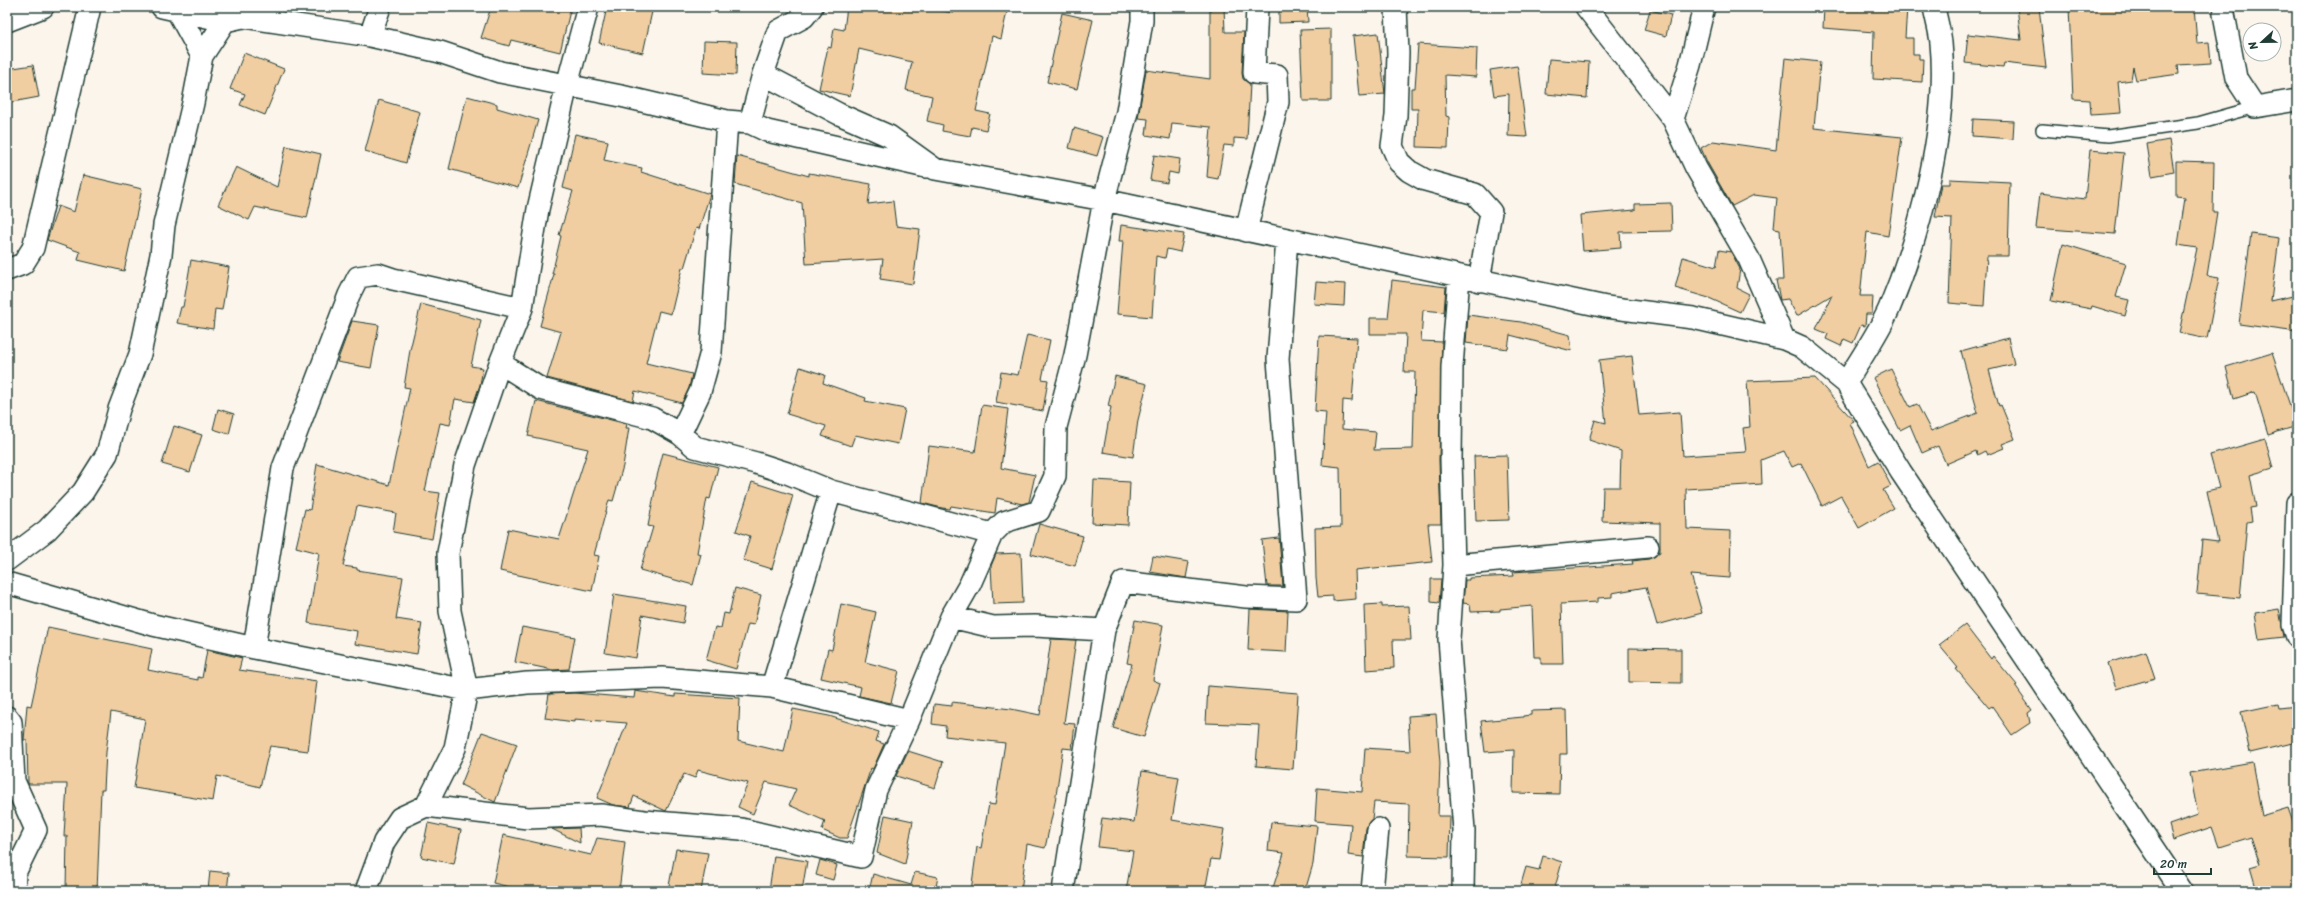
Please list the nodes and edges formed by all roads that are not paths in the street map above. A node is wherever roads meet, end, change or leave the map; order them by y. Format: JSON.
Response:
{"nodes":[{"id":1,"x":42,"y":7,"type":"edge"},
{"id":2,"x":90,"y":7,"type":"edge"},
{"id":3,"x":380,"y":7,"type":"edge"},
{"id":4,"x":588,"y":7,"type":"edge"},
{"id":5,"x":812,"y":7,"type":"edge"},
{"id":6,"x":1142,"y":7,"type":"edge"},
{"id":7,"x":1258,"y":7,"type":"edge"},
{"id":8,"x":1396,"y":7,"type":"edge"},
{"id":9,"x":1586,"y":7,"type":"edge"},
{"id":10,"x":1704,"y":7,"type":"edge"},
{"id":11,"x":1934,"y":7,"type":"edge"},
{"id":12,"x":169,"y":8,"type":"edge"},
{"id":13,"x":2224,"y":14,"type":"dead end"},
{"id":14,"x":7,"y":21,"type":"edge"},
{"id":15,"x":225,"y":21,"type":"junction"},
{"id":16,"x":370,"y":36,"type":"junction"},
{"id":17,"x":202,"y":56,"type":"junction"},
{"id":18,"x":763,"y":74,"type":"junction"},
{"id":19,"x":567,"y":85,"type":"junction"},
{"id":20,"x":2297,"y":100,"type":"edge"},
{"id":21,"x":2254,"y":107,"type":"junction"},
{"id":22,"x":1673,"y":119,"type":"junction"},
{"id":23,"x":727,"y":121,"type":"junction"},
{"id":24,"x":750,"y":124,"type":"junction"},
{"id":25,"x":2042,"y":130,"type":"dead end"},
{"id":26,"x":935,"y":169,"type":"junction"},
{"id":27,"x":1104,"y":200,"type":"junction"},
{"id":28,"x":1246,"y":231,"type":"junction"},
{"id":29,"x":1286,"y":239,"type":"junction"},
{"id":30,"x":7,"y":270,"type":"edge"},
{"id":31,"x":1459,"y":276,"type":"junction"},
{"id":32,"x":1479,"y":281,"type":"junction"},
{"id":33,"x":522,"y":308,"type":"junction"},
{"id":34,"x":1784,"y":339,"type":"junction"},
{"id":35,"x":500,"y":363,"type":"junction"},
{"id":36,"x":1846,"y":382,"type":"junction"},
{"id":37,"x":680,"y":434,"type":"junction"},
{"id":38,"x":831,"y":491,"type":"junction"},
{"id":39,"x":2297,"y":503,"type":"edge"},
{"id":40,"x":992,"y":534,"type":"junction"},
{"id":41,"x":1648,"y":547,"type":"dead end"},
{"id":42,"x":7,"y":560,"type":"edge"},
{"id":43,"x":1454,"y":565,"type":"junction"},
{"id":44,"x":7,"y":583,"type":"edge"},
{"id":45,"x":951,"y":617,"type":"junction"},
{"id":46,"x":1104,"y":630,"type":"junction"},
{"id":47,"x":2297,"y":637,"type":"edge"},
{"id":48,"x":254,"y":648,"type":"junction"},
{"id":49,"x":772,"y":687,"type":"junction"},
{"id":50,"x":467,"y":690,"type":"junction"},
{"id":51,"x":7,"y":717,"type":"edge"},
{"id":52,"x":909,"y":720,"type":"junction"},
{"id":53,"x":426,"y":806,"type":"junction"},
{"id":54,"x":1378,"y":829,"type":"dead end"},
{"id":55,"x":14,"y":891,"type":"edge"},
{"id":56,"x":366,"y":891,"type":"edge"},
{"id":57,"x":1063,"y":891,"type":"edge"},
{"id":58,"x":1372,"y":891,"type":"edge"},
{"id":59,"x":1463,"y":891,"type":"edge"},
{"id":60,"x":2182,"y":891,"type":"edge"}],
"edges":[{"from":1,"to":14,"type":"street"},
{"from":2,"to":30,"type":"street"},
{"from":3,"to":16,"type":"street"},
{"from":4,"to":19,"type":"street"},
{"from":5,"to":18,"type":"street"},
{"from":6,"to":27,"type":"street"},
{"from":7,"to":28,"type":"street"},
{"from":8,"to":32,"type":"street"},
{"from":9,"to":22,"type":"street"},
{"from":10,"to":22,"type":"street"},
{"from":11,"to":36,"type":"street"},
{"from":12,"to":15,"type":"street"},
{"from":12,"to":17,"type":"street"},
{"from":13,"to":21,"type":"street"},
{"from":15,"to":16,"type":"street"},
{"from":15,"to":17,"type":"street"},
{"from":16,"to":19,"type":"street"},
{"from":17,"to":42,"type":"street"},
{"from":18,"to":24,"type":"street"},
{"from":18,"to":26,"type":"street"},
{"from":19,"to":23,"type":"street"},
{"from":19,"to":33,"type":"street"},
{"from":20,"to":21,"type":"street"},
{"from":21,"to":25,"type":"lane"},
{"from":22,"to":34,"type":"street"},
{"from":23,"to":24,"type":"street"},
{"from":23,"to":37,"type":"street"},
{"from":24,"to":26,"type":"street"},
{"from":26,"to":27,"type":"street"},
{"from":27,"to":28,"type":"street"},
{"from":27,"to":40,"type":"street"},
{"from":28,"to":29,"type":"street"},
{"from":29,"to":31,"type":"street"},
{"from":29,"to":46,"type":"street"},
{"from":31,"to":32,"type":"street"},
{"from":31,"to":43,"type":"street"},
{"from":32,"to":34,"type":"street"},
{"from":33,"to":35,"type":"street"},
{"from":33,"to":48,"type":"street"},
{"from":34,"to":36,"type":"street"},
{"from":35,"to":37,"type":"street"},
{"from":35,"to":50,"type":"street"},
{"from":36,"to":60,"type":"street"},
{"from":37,"to":38,"type":"street"},
{"from":38,"to":40,"type":"street"},
{"from":38,"to":49,"type":"street"},
{"from":39,"to":47,"type":"street"},
{"from":40,"to":45,"type":"street"},
{"from":41,"to":43,"type":"street"},
{"from":43,"to":59,"type":"street"},
{"from":44,"to":48,"type":"street"},
{"from":45,"to":46,"type":"street"},
{"from":45,"to":52,"type":"street"},
{"from":46,"to":57,"type":"street"},
{"from":48,"to":50,"type":"street"},
{"from":49,"to":50,"type":"street"},
{"from":49,"to":52,"type":"street"},
{"from":50,"to":53,"type":"street"},
{"from":51,"to":55,"type":"street"},
{"from":52,"to":53,"type":"street"},
{"from":53,"to":56,"type":"street"},
{"from":54,"to":58,"type":"street"}]}
